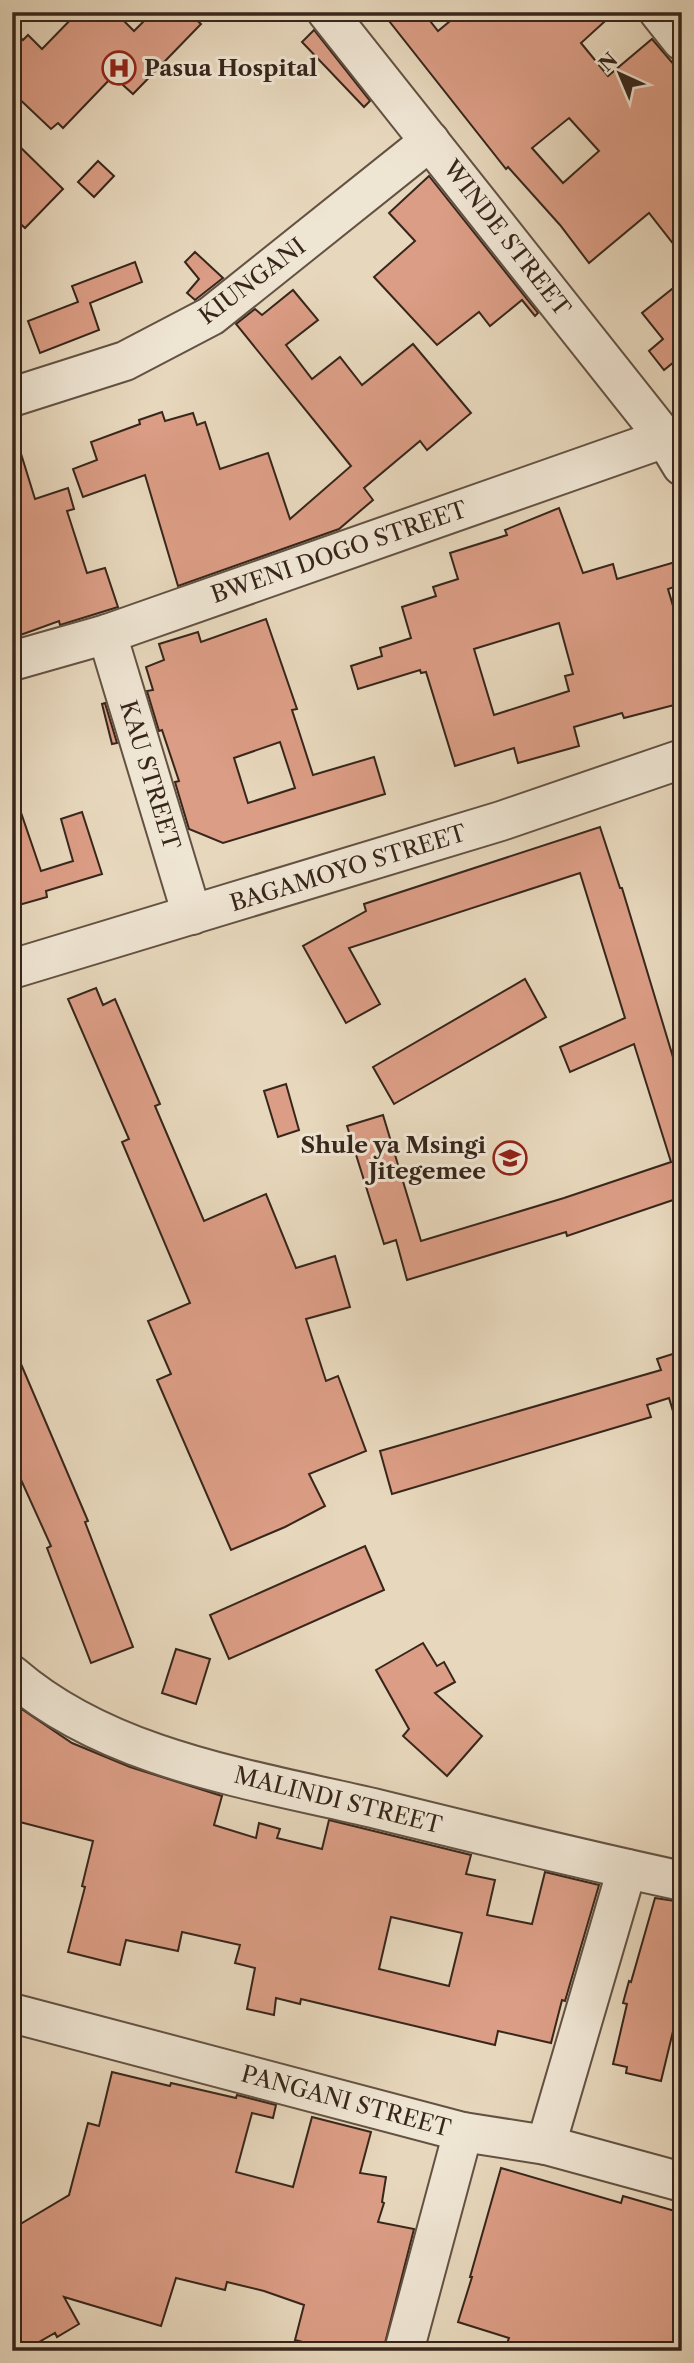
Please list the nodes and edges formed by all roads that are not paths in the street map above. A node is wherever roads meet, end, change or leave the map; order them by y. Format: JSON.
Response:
{"nodes":[{"id":1,"x":327,"y":12,"type":"edge"},
{"id":2,"x":659,"y":12,"type":"edge"},
{"id":3,"x":682,"y":41,"type":"edge"},
{"id":4,"x":430,"y":141,"type":"junction"},
{"id":5,"x":12,"y":397,"type":"edge"},
{"id":6,"x":673,"y":452,"type":"edge"},
{"id":7,"x":107,"y":634,"type":"junction"},
{"id":8,"x":12,"y":661,"type":"edge"},
{"id":9,"x":682,"y":759,"type":"edge"},
{"id":10,"x":192,"y":915,"type":"junction"},
{"id":11,"x":12,"y":969,"type":"edge"},
{"id":12,"x":12,"y":1675,"type":"edge"},
{"id":13,"x":627,"y":1869,"type":"junction"},
{"id":14,"x":682,"y":1881,"type":"edge"},
{"id":15,"x":12,"y":2013,"type":"edge"},
{"id":16,"x":463,"y":2132,"type":"junction"},
{"id":17,"x":546,"y":2145,"type":"junction"},
{"id":18,"x":682,"y":2182,"type":"edge"},
{"id":19,"x":404,"y":2351,"type":"edge"}],
"edges":[{"from":1,"to":4,"type":"street","name":"WINDE STREET"},
{"from":2,"to":3,"type":"street"},
{"from":4,"to":5,"type":"street","name":"KIUNGANI"},
{"from":4,"to":6,"type":"street","name":"WINDE STREET"},
{"from":6,"to":7,"type":"street","name":"BWENI DOGO STREET"},
{"from":7,"to":8,"type":"street","name":"BWENI DOGO STREET"},
{"from":7,"to":10,"type":"street","name":"KAU STREET"},
{"from":9,"to":10,"type":"street","name":"BAGAMOYO STREET"},
{"from":10,"to":11,"type":"street","name":"BAGAMOYO STREET"},
{"from":12,"to":13,"type":"street","name":"MALINDI STREET"},
{"from":13,"to":14,"type":"street","name":"MALINDI STREET"},
{"from":13,"to":17,"type":"street"},
{"from":15,"to":16,"type":"street","name":"PANGANI STREET"},
{"from":16,"to":17,"type":"street","name":"PANGANI STREET"},
{"from":16,"to":19,"type":"street"},
{"from":17,"to":18,"type":"street","name":"PANGANI STREET"}]}
